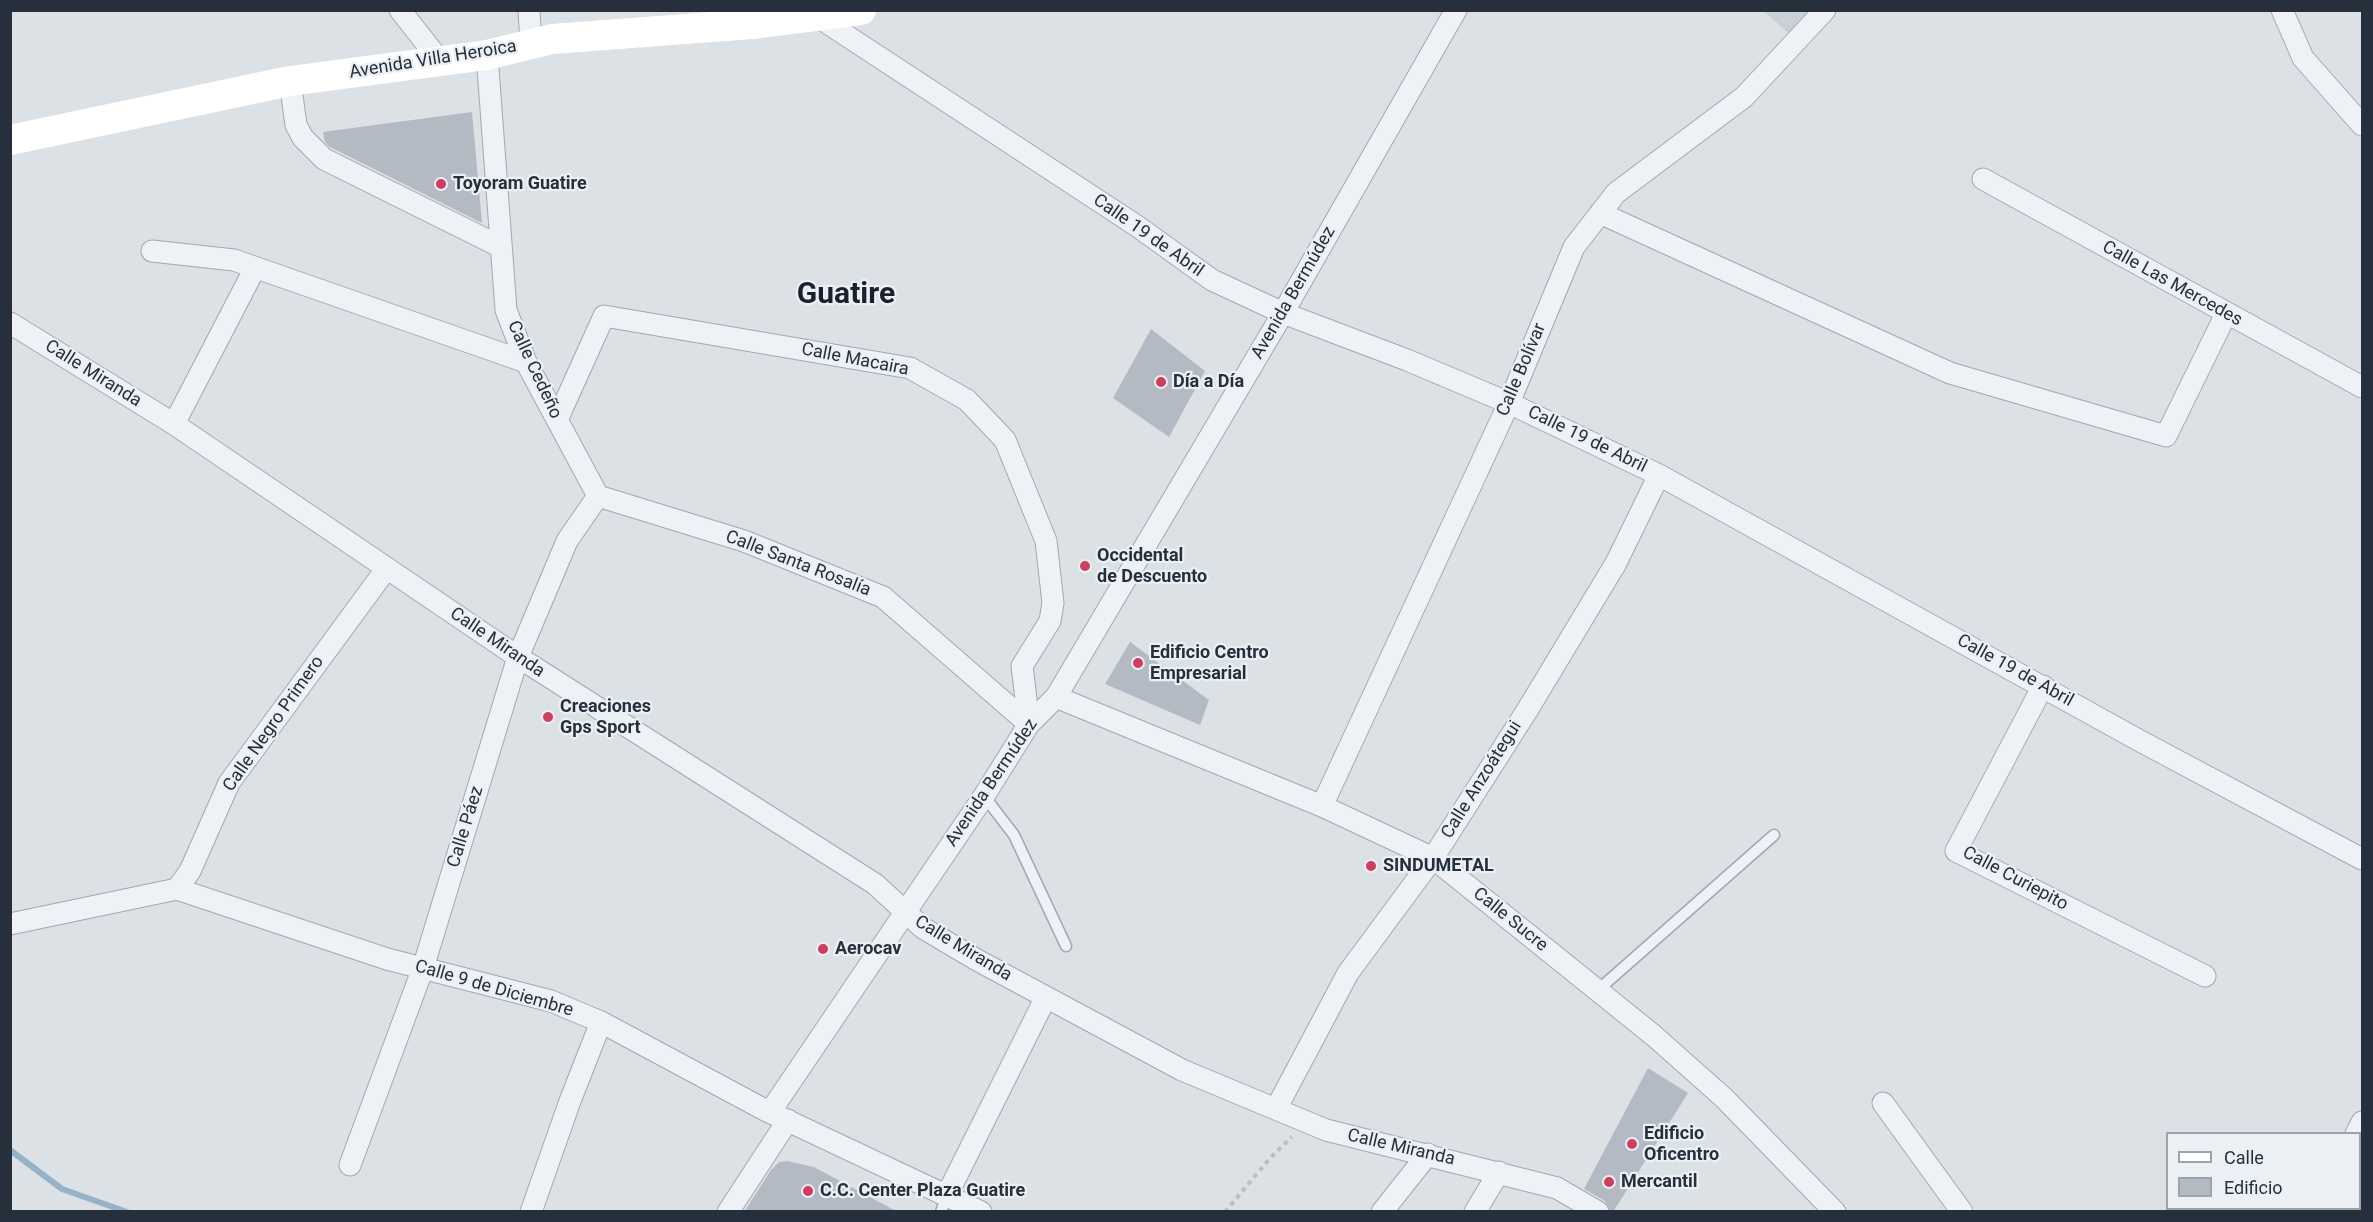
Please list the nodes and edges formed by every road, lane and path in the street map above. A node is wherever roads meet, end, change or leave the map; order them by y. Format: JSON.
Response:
{"nodes":[{"id":1,"x":400,"y":10,"type":"edge"},
{"id":2,"x":529,"y":10,"type":"edge"},
{"id":3,"x":861,"y":10,"type":"edge"},
{"id":4,"x":1456,"y":10,"type":"edge"},
{"id":5,"x":1825,"y":10,"type":"edge"},
{"id":6,"x":2282,"y":10,"type":"edge"},
{"id":7,"x":779,"y":16,"type":"edge"},
{"id":8,"x":818,"y":17,"type":"junction"},
{"id":9,"x":531,"y":44,"type":"junction"},
{"id":10,"x":487,"y":55,"type":"junction"},
{"id":11,"x":440,"y":61,"type":"junction"},
{"id":12,"x":290,"y":81,"type":"junction"},
{"id":13,"x":2362,"y":125,"type":"edge"},
{"id":14,"x":10,"y":140,"type":"edge"},
{"id":15,"x":1983,"y":179,"type":"dead end"},
{"id":16,"x":1600,"y":213,"type":"junction"},
{"id":17,"x":501,"y":247,"type":"junction"},
{"id":18,"x":152,"y":250,"type":"dead end"},
{"id":19,"x":255,"y":268,"type":"junction"},
{"id":20,"x":1283,"y":313,"type":"junction"},
{"id":21,"x":2226,"y":314,"type":"junction"},
{"id":22,"x":10,"y":323,"type":"edge"},
{"id":23,"x":526,"y":362,"type":"junction"},
{"id":24,"x":2362,"y":387,"type":"edge"},
{"id":25,"x":1509,"y":403,"type":"junction"},
{"id":26,"x":557,"y":420,"type":"junction"},
{"id":27,"x":174,"y":424,"type":"junction"},
{"id":28,"x":1659,"y":475,"type":"junction"},
{"id":29,"x":598,"y":496,"type":"junction"},
{"id":30,"x":387,"y":568,"type":"junction"},
{"id":31,"x":518,"y":657,"type":"junction"},
{"id":32,"x":2043,"y":686,"type":"junction"},
{"id":33,"x":1056,"y":697,"type":"junction"},
{"id":34,"x":1029,"y":724,"type":"junction"},
{"id":35,"x":984,"y":796,"type":"junction"},
{"id":36,"x":1322,"y":806,"type":"junction"},
{"id":37,"x":1774,"y":835,"type":"dead end"},
{"id":38,"x":1433,"y":858,"type":"junction"},
{"id":39,"x":2362,"y":859,"type":"edge"},
{"id":40,"x":177,"y":889,"type":"junction"},
{"id":41,"x":904,"y":911,"type":"junction"},
{"id":42,"x":10,"y":924,"type":"edge"},
{"id":43,"x":1066,"y":946,"type":"dead end"},
{"id":44,"x":423,"y":968,"type":"junction"},
{"id":45,"x":2205,"y":976,"type":"dead end"},
{"id":46,"x":1598,"y":990,"type":"junction"},
{"id":47,"x":1046,"y":997,"type":"junction"},
{"id":48,"x":602,"y":1022,"type":"junction"},
{"id":49,"x":1883,"y":1102,"type":"dead end"},
{"id":50,"x":1276,"y":1109,"type":"junction"},
{"id":51,"x":779,"y":1116,"type":"junction"},
{"id":52,"x":1308,"y":1123,"type":"junction"},
{"id":53,"x":1428,"y":1154,"type":"junction"},
{"id":54,"x":350,"y":1165,"type":"dead end"},
{"id":55,"x":1499,"y":1172,"type":"junction"},
{"id":56,"x":944,"y":1203,"type":"edge"},
{"id":57,"x":531,"y":1212,"type":"edge"},
{"id":58,"x":728,"y":1212,"type":"edge"},
{"id":59,"x":981,"y":1212,"type":"edge"},
{"id":60,"x":1225,"y":1212,"type":"edge"},
{"id":61,"x":1382,"y":1212,"type":"edge"},
{"id":62,"x":1475,"y":1212,"type":"edge"},
{"id":63,"x":1598,"y":1212,"type":"edge"},
{"id":64,"x":1835,"y":1212,"type":"edge"},
{"id":65,"x":1962,"y":1212,"type":"edge"}],
"edges":[{"from":1,"to":11,"type":"street"},
{"from":2,"to":9,"type":"street"},
{"from":3,"to":8,"type":"main road","name":"Avenida Villa Heroica"},
{"from":4,"to":20,"type":"street","name":"Avenida Bermúdez"},
{"from":5,"to":16,"type":"street","name":"Calle Bolívar"},
{"from":6,"to":13,"type":"street"},
{"from":7,"to":8,"type":"main road","name":"Avenida Villa Heroica"},
{"from":7,"to":9,"type":"main road","name":"Avenida Villa Heroica"},
{"from":8,"to":20,"type":"street","name":"Calle 19 de Abril"},
{"from":9,"to":10,"type":"main road","name":"Avenida Villa Heroica"},
{"from":10,"to":11,"type":"main road","name":"Avenida Villa Heroica"},
{"from":10,"to":17,"type":"street","name":"Calle Cedeño"},
{"from":11,"to":12,"type":"main road","name":"Avenida Villa Heroica"},
{"from":12,"to":14,"type":"main road","name":"Avenida Villa Heroica"},
{"from":12,"to":17,"type":"street"},
{"from":15,"to":21,"type":"street","name":"Calle Las Mercedes"},
{"from":16,"to":21,"type":"street"},
{"from":16,"to":25,"type":"street","name":"Calle Bolívar"},
{"from":17,"to":23,"type":"street","name":"Calle Cedeño"},
{"from":18,"to":19,"type":"street"},
{"from":19,"to":23,"type":"street"},
{"from":19,"to":27,"type":"street"},
{"from":20,"to":25,"type":"street","name":"Calle 19 de Abril"},
{"from":20,"to":33,"type":"street","name":"Avenida Bermúdez"},
{"from":21,"to":24,"type":"street","name":"Calle Las Mercedes"},
{"from":22,"to":27,"type":"street","name":"Calle Miranda"},
{"from":23,"to":26,"type":"street","name":"Calle Cedeño"},
{"from":25,"to":28,"type":"street","name":"Calle 19 de Abril"},
{"from":25,"to":36,"type":"street","name":"Calle Bolívar"},
{"from":26,"to":29,"type":"street","name":"Calle Cedeño"},
{"from":26,"to":34,"type":"street","name":"Calle Macaira"},
{"from":27,"to":30,"type":"street","name":"Calle Miranda"},
{"from":28,"to":32,"type":"street","name":"Calle 19 de Abril"},
{"from":28,"to":38,"type":"street","name":"Calle Anzoátegui"},
{"from":29,"to":31,"type":"street","name":"Calle Páez"},
{"from":29,"to":34,"type":"street","name":"Calle Santa Rosalía"},
{"from":30,"to":31,"type":"street","name":"Calle Miranda"},
{"from":30,"to":40,"type":"street","name":"Calle Negro Primero"},
{"from":31,"to":41,"type":"street","name":"Calle Miranda"},
{"from":31,"to":44,"type":"street","name":"Calle Páez"},
{"from":32,"to":39,"type":"street","name":"Calle 19 de Abril"},
{"from":32,"to":45,"type":"street","name":"Calle Curiepito"},
{"from":33,"to":34,"type":"street","name":"Avenida Bermúdez"},
{"from":33,"to":36,"type":"street","name":"Calle Sucre"},
{"from":34,"to":35,"type":"street","name":"Avenida Bermúdez"},
{"from":35,"to":41,"type":"street","name":"Avenida Bermúdez"},
{"from":35,"to":43,"type":"lane"},
{"from":36,"to":38,"type":"street","name":"Calle Sucre"},
{"from":37,"to":46,"type":"lane"},
{"from":38,"to":46,"type":"street","name":"Calle Sucre"},
{"from":38,"to":50,"type":"street","name":"Calle Anzoátegui"},
{"from":40,"to":42,"type":"street"},
{"from":40,"to":44,"type":"street","name":"Calle 9 de Diciembre"},
{"from":41,"to":47,"type":"street","name":"Calle Miranda"},
{"from":41,"to":51,"type":"street","name":"Avenida Bermúdez"},
{"from":44,"to":48,"type":"street","name":"Calle 9 de Diciembre"},
{"from":44,"to":54,"type":"street","name":"Calle Páez"},
{"from":46,"to":64,"type":"street","name":"Calle Sucre"},
{"from":47,"to":50,"type":"street","name":"Calle Miranda"},
{"from":47,"to":56,"type":"street"},
{"from":48,"to":51,"type":"street","name":"Calle 9 de Diciembre"},
{"from":48,"to":57,"type":"street"},
{"from":49,"to":65,"type":"street"},
{"from":50,"to":52,"type":"street","name":"Calle Miranda"},
{"from":51,"to":56,"type":"street","name":"Calle 9 de Diciembre"},
{"from":51,"to":58,"type":"street","name":"Avenida Bermúdez"},
{"from":52,"to":53,"type":"street","name":"Calle Miranda"},
{"from":52,"to":60,"type":"path"},
{"from":53,"to":55,"type":"street","name":"Calle Miranda"},
{"from":53,"to":61,"type":"street"},
{"from":55,"to":62,"type":"street"},
{"from":55,"to":63,"type":"street","name":"Calle Miranda"},
{"from":56,"to":59,"type":"street","name":"Calle 9 de Diciembre"}]}
